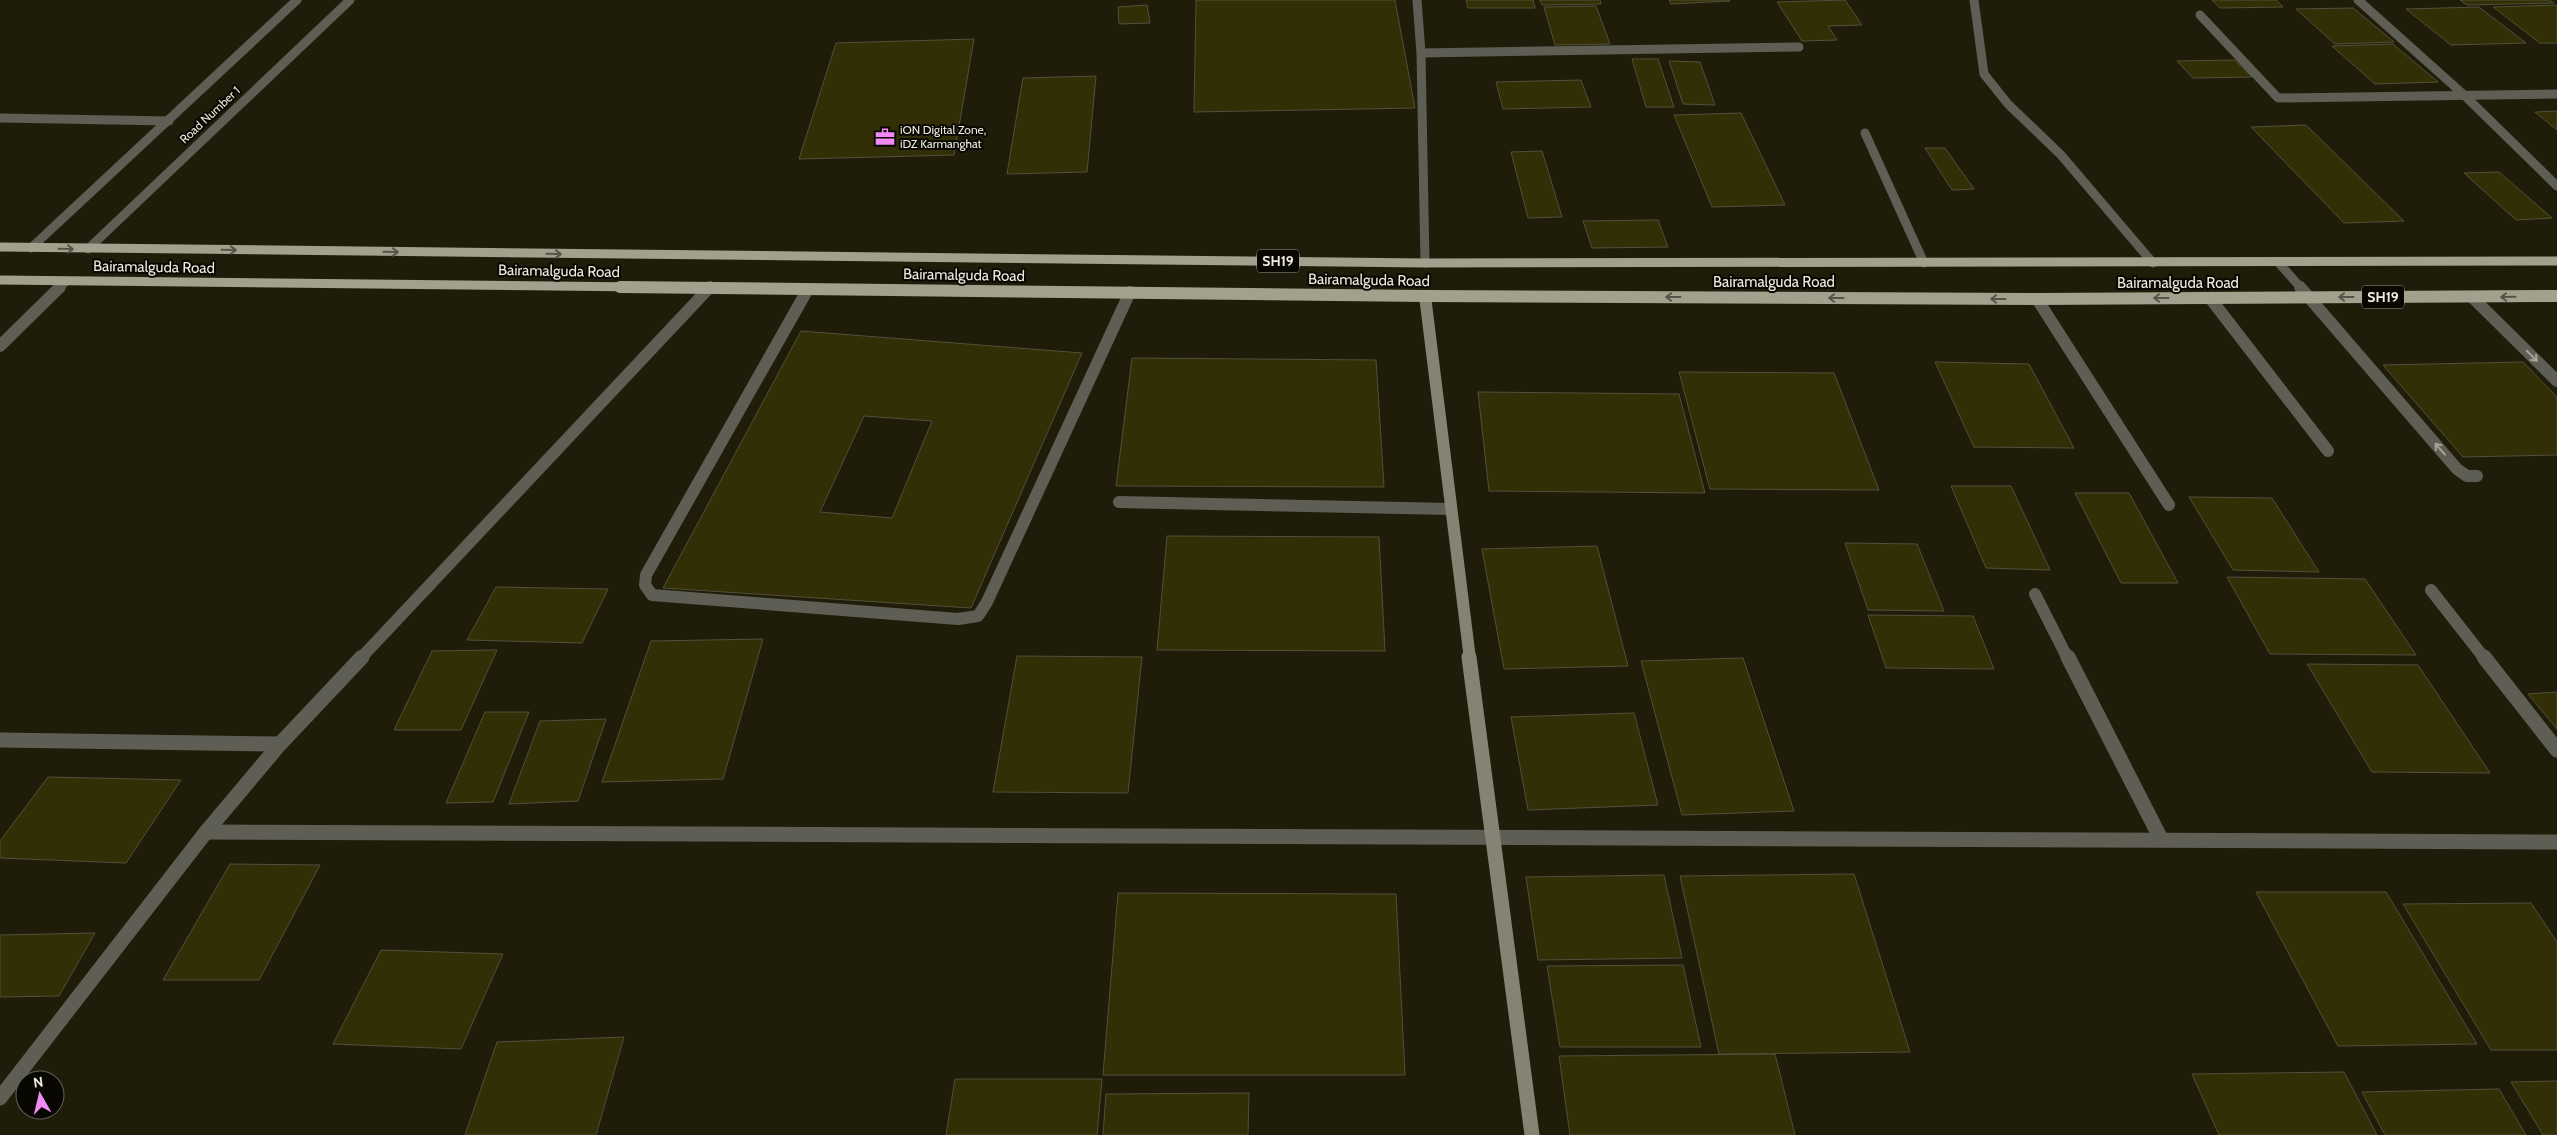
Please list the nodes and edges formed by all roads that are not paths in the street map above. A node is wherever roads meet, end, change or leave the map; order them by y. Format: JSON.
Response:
{"nodes":[{"id":1,"x":297,"y":0,"type":"edge"},
{"id":2,"x":350,"y":0,"type":"edge"},
{"id":3,"x":1417,"y":0,"type":"edge"},
{"id":4,"x":1974,"y":0,"type":"edge"},
{"id":5,"x":2358,"y":0,"type":"edge"},
{"id":6,"x":2200,"y":16,"type":"dead end"},
{"id":7,"x":1799,"y":47,"type":"dead end"},
{"id":8,"x":1420,"y":53,"type":"junction"},
{"id":9,"x":2463,"y":94,"type":"junction"},
{"id":10,"x":2557,"y":94,"type":"edge"},
{"id":11,"x":0,"y":118,"type":"edge"},
{"id":12,"x":169,"y":121,"type":"junction"},
{"id":13,"x":1865,"y":133,"type":"dead end"},
{"id":14,"x":2557,"y":186,"type":"edge"},
{"id":15,"x":0,"y":247,"type":"edge"},
{"id":16,"x":31,"y":248,"type":"junction"},
{"id":17,"x":88,"y":249,"type":"junction"},
{"id":18,"x":2557,"y":261,"type":"edge"},
{"id":19,"x":2278,"y":262,"type":"junction"},
{"id":20,"x":1425,"y":263,"type":"junction"},
{"id":21,"x":1924,"y":263,"type":"junction"},
{"id":22,"x":2153,"y":263,"type":"junction"},
{"id":23,"x":0,"y":280,"type":"edge"},
{"id":24,"x":66,"y":281,"type":"junction"},
{"id":25,"x":710,"y":287,"type":"junction"},
{"id":26,"x":808,"y":289,"type":"junction"},
{"id":27,"x":1130,"y":292,"type":"junction"},
{"id":28,"x":1425,"y":296,"type":"junction"},
{"id":29,"x":2557,"y":296,"type":"edge"},
{"id":30,"x":2472,"y":297,"type":"junction"},
{"id":31,"x":2210,"y":298,"type":"junction"},
{"id":32,"x":2309,"y":298,"type":"junction"},
{"id":33,"x":2037,"y":299,"type":"junction"},
{"id":34,"x":0,"y":346,"type":"edge"},
{"id":35,"x":2557,"y":381,"type":"edge"},
{"id":36,"x":2328,"y":451,"type":"dead end"},
{"id":37,"x":2477,"y":476,"type":"dead end"},
{"id":38,"x":1119,"y":502,"type":"dead end"},
{"id":39,"x":2169,"y":504,"type":"dead end"},
{"id":40,"x":1450,"y":509,"type":"junction"},
{"id":41,"x":2431,"y":590,"type":"dead end"},
{"id":42,"x":2034,"y":594,"type":"dead end"},
{"id":43,"x":0,"y":740,"type":"edge"},
{"id":44,"x":280,"y":744,"type":"junction"},
{"id":45,"x":2557,"y":750,"type":"edge"},
{"id":46,"x":206,"y":832,"type":"junction"},
{"id":47,"x":1494,"y":836,"type":"junction"},
{"id":48,"x":2161,"y":839,"type":"junction"},
{"id":49,"x":2557,"y":842,"type":"edge"},
{"id":50,"x":0,"y":1098,"type":"edge"},
{"id":51,"x":1532,"y":1135,"type":"edge"}],
"edges":[{"from":1,"to":12,"type":"street"},
{"from":2,"to":17,"type":"street","name":"Road Number 1"},
{"from":3,"to":8,"type":"street"},
{"from":4,"to":22,"type":"street"},
{"from":5,"to":9,"type":"street"},
{"from":6,"to":9,"type":"street"},
{"from":7,"to":8,"type":"street"},
{"from":8,"to":20,"type":"street"},
{"from":9,"to":10,"type":"street"},
{"from":9,"to":14,"type":"street"},
{"from":11,"to":12,"type":"street"},
{"from":12,"to":16,"type":"street"},
{"from":13,"to":21,"type":"street"},
{"from":15,"to":16,"type":"main road","name":"Bairamalguda Road","number":"SH19"},
{"from":16,"to":17,"type":"main road","name":"Bairamalguda Road","number":"SH19","one_way":true},
{"from":17,"to":20,"type":"main road","name":"Bairamalguda Road","number":"SH19","one_way":true},
{"from":18,"to":19,"type":"main road","name":"Bairamalguda Road","number":"SH19"},
{"from":19,"to":22,"type":"main road","name":"Bairamalguda Road","number":"SH19"},
{"from":19,"to":32,"type":"street"},
{"from":20,"to":21,"type":"main road","name":"Bairamalguda Road","number":"SH19"},
{"from":21,"to":22,"type":"main road","name":"Bairamalguda Road","number":"SH19"},
{"from":23,"to":24,"type":"main road","name":"Bairamalguda Road","number":"SH19"},
{"from":24,"to":25,"type":"main road","name":"Bairamalguda Road","number":"SH19"},
{"from":24,"to":34,"type":"street"},
{"from":25,"to":26,"type":"main road","name":"Bairamalguda Road","number":"SH19"},
{"from":25,"to":44,"type":"street"},
{"from":26,"to":27,"type":"main road","name":"Bairamalguda Road","number":"SH19"},
{"from":26,"to":27,"type":"street"},
{"from":27,"to":28,"type":"main road","name":"Bairamalguda Road","number":"SH19"},
{"from":33,"to":28,"type":"main road","name":"Bairamalguda Road","number":"SH19","one_way":true},
{"from":28,"to":40,"type":"street"},
{"from":29,"to":30,"type":"main road","name":"Bairamalguda Road","number":"SH19","one_way":true},
{"from":30,"to":32,"type":"main road","name":"Bairamalguda Road","number":"SH19","one_way":true},
{"from":30,"to":35,"type":"street","one_way":true},
{"from":31,"to":32,"type":"main road","name":"Bairamalguda Road","number":"SH19"},
{"from":31,"to":33,"type":"main road","name":"Bairamalguda Road","number":"SH19","one_way":true},
{"from":31,"to":36,"type":"street"},
{"from":37,"to":32,"type":"street","one_way":true},
{"from":33,"to":39,"type":"street"},
{"from":38,"to":40,"type":"street"},
{"from":40,"to":47,"type":"street"},
{"from":41,"to":45,"type":"street"},
{"from":42,"to":48,"type":"street"},
{"from":43,"to":44,"type":"street"},
{"from":44,"to":46,"type":"street"},
{"from":46,"to":47,"type":"street"},
{"from":46,"to":50,"type":"street"},
{"from":47,"to":48,"type":"street"},
{"from":47,"to":51,"type":"street"},
{"from":48,"to":49,"type":"street"}]}
